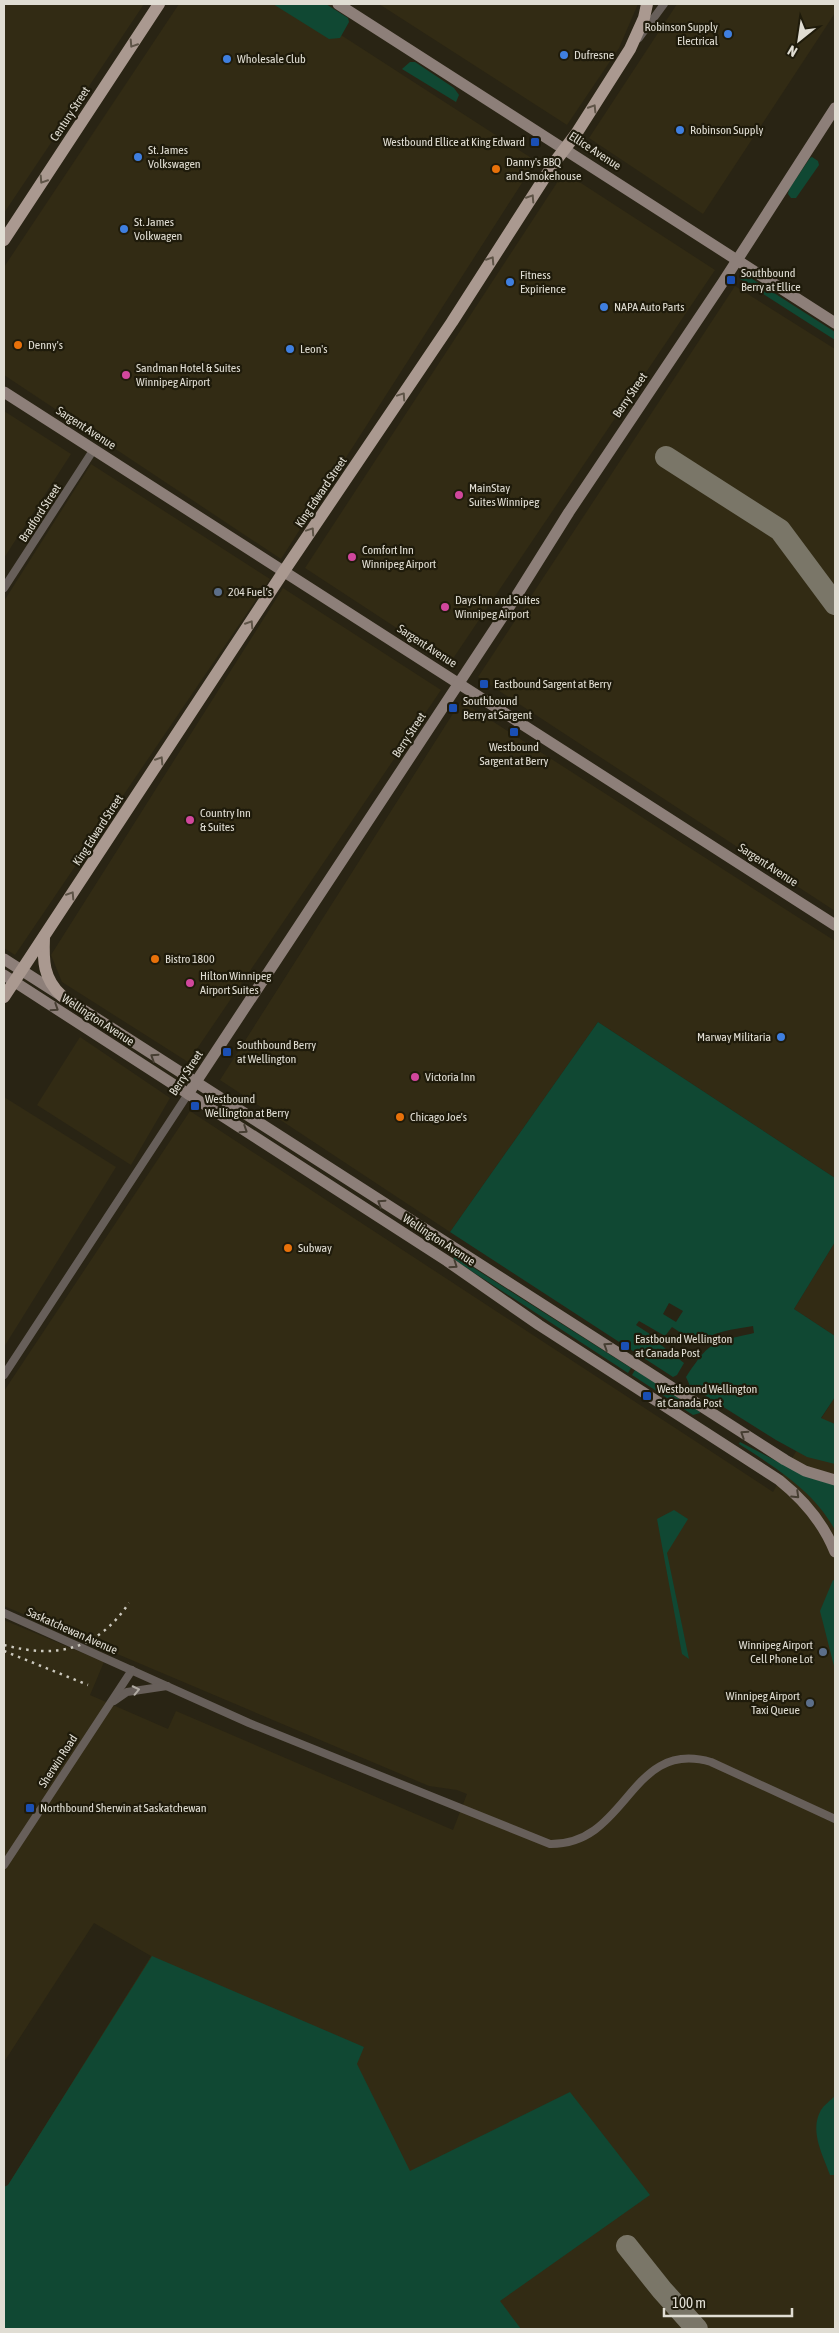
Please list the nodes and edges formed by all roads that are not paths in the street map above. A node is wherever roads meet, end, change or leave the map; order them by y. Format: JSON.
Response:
{"nodes":[{"id":1,"x":160,"y":4,"type":"edge"},
{"id":2,"x":338,"y":4,"type":"edge"},
{"id":3,"x":647,"y":4,"type":"edge"},
{"id":4,"x":664,"y":4,"type":"edge"},
{"id":5,"x":630,"y":49,"type":"junction"},
{"id":6,"x":835,"y":108,"type":"edge"},
{"id":7,"x":566,"y":148,"type":"junction"},
{"id":8,"x":4,"y":240,"type":"edge"},
{"id":9,"x":737,"y":260,"type":"junction"},
{"id":10,"x":835,"y":323,"type":"edge"},
{"id":11,"x":4,"y":392,"type":"edge"},
{"id":12,"x":94,"y":450,"type":"junction"},
{"id":13,"x":284,"y":571,"type":"junction"},
{"id":14,"x":4,"y":588,"type":"edge"},
{"id":15,"x":459,"y":683,"type":"junction"},
{"id":16,"x":835,"y":925,"type":"edge"},
{"id":17,"x":44,"y":936,"type":"junction"},
{"id":18,"x":4,"y":959,"type":"edge"},
{"id":19,"x":21,"y":970,"type":"junction"},
{"id":20,"x":9,"y":978,"type":"edge"},
{"id":21,"x":62,"y":996,"type":"junction"},
{"id":22,"x":4,"y":998,"type":"edge"},
{"id":23,"x":195,"y":1083,"type":"junction"},
{"id":24,"x":188,"y":1094,"type":"junction"},
{"id":25,"x":304,"y":1153,"type":"junction"},
{"id":26,"x":297,"y":1164,"type":"junction"},
{"id":27,"x":432,"y":1236,"type":"junction"},
{"id":28,"x":425,"y":1247,"type":"junction"},
{"id":29,"x":4,"y":1375,"type":"edge"},
{"id":30,"x":835,"y":1480,"type":"edge"},
{"id":31,"x":835,"y":1552,"type":"edge"},
{"id":32,"x":4,"y":1614,"type":"edge"},
{"id":33,"x":132,"y":1670,"type":"junction"},
{"id":34,"x":166,"y":1686,"type":"junction"},
{"id":35,"x":109,"y":1705,"type":"junction"},
{"id":36,"x":835,"y":1819,"type":"edge"},
{"id":37,"x":4,"y":1865,"type":"edge"}],
"edges":[{"from":1,"to":8,"type":"main road","name":"Century Street","one_way":true},
{"from":2,"to":7,"type":"main road","name":"Ellice Avenue"},
{"from":3,"to":5,"type":"main road"},
{"from":4,"to":5,"type":"street","name":"King Edward Street"},
{"from":7,"to":5,"type":"main road","name":"King Edward Street","one_way":true},
{"from":6,"to":9,"type":"main road","name":"Berry Street"},
{"from":7,"to":9,"type":"main road","name":"Ellice Avenue"},
{"from":13,"to":7,"type":"main road","name":"King Edward Street","one_way":true},
{"from":9,"to":10,"type":"main road","name":"Ellice Avenue"},
{"from":9,"to":15,"type":"main road","name":"Berry Street"},
{"from":11,"to":12,"type":"main road","name":"Sargent Avenue"},
{"from":12,"to":13,"type":"main road","name":"Sargent Avenue"},
{"from":12,"to":14,"type":"street","name":"Bradford Street"},
{"from":13,"to":15,"type":"main road","name":"Sargent Avenue"},
{"from":17,"to":13,"type":"main road","name":"King Edward Street","one_way":true},
{"from":15,"to":16,"type":"main road","name":"Sargent Avenue"},
{"from":15,"to":23,"type":"main road","name":"Berry Street"},
{"from":17,"to":19,"type":"main road","name":"King Edward Street"},
{"from":17,"to":21,"type":"main road"},
{"from":18,"to":19,"type":"main road","name":"Wellington Avenue"},
{"from":19,"to":20,"type":"main road","name":"King Edward Street"},
{"from":19,"to":21,"type":"main road","name":"Wellington Avenue"},
{"from":20,"to":22,"type":"main road","name":"King Edward Street"},
{"from":20,"to":24,"type":"main road","name":"Wellington Avenue","one_way":true},
{"from":23,"to":21,"type":"main road","name":"Wellington Avenue","one_way":true},
{"from":23,"to":24,"type":"main road","name":"Berry Street"},
{"from":23,"to":25,"type":"main road","name":"Wellington Avenue"},
{"from":24,"to":26,"type":"main road","name":"Wellington Avenue","one_way":true},
{"from":24,"to":29,"type":"street","name":"Berry Street"},
{"from":25,"to":26,"type":"main road"},
{"from":27,"to":25,"type":"main road","name":"Wellington Avenue","one_way":true},
{"from":26,"to":28,"type":"main road","name":"Wellington Avenue"},
{"from":27,"to":28,"type":"main road"},
{"from":30,"to":27,"type":"main road","name":"Wellington Avenue","one_way":true},
{"from":28,"to":31,"type":"main road","name":"Wellington Avenue","one_way":true},
{"from":32,"to":33,"type":"street","name":"Saskatchewan Avenue"},
{"from":33,"to":34,"type":"street","name":"Saskatchewan Avenue"},
{"from":33,"to":35,"type":"street","name":"Sherwin Road"},
{"from":35,"to":34,"type":"street","one_way":true},
{"from":34,"to":36,"type":"street","name":"Saskatchewan Avenue"},
{"from":35,"to":37,"type":"street","name":"Sherwin Road"}]}
